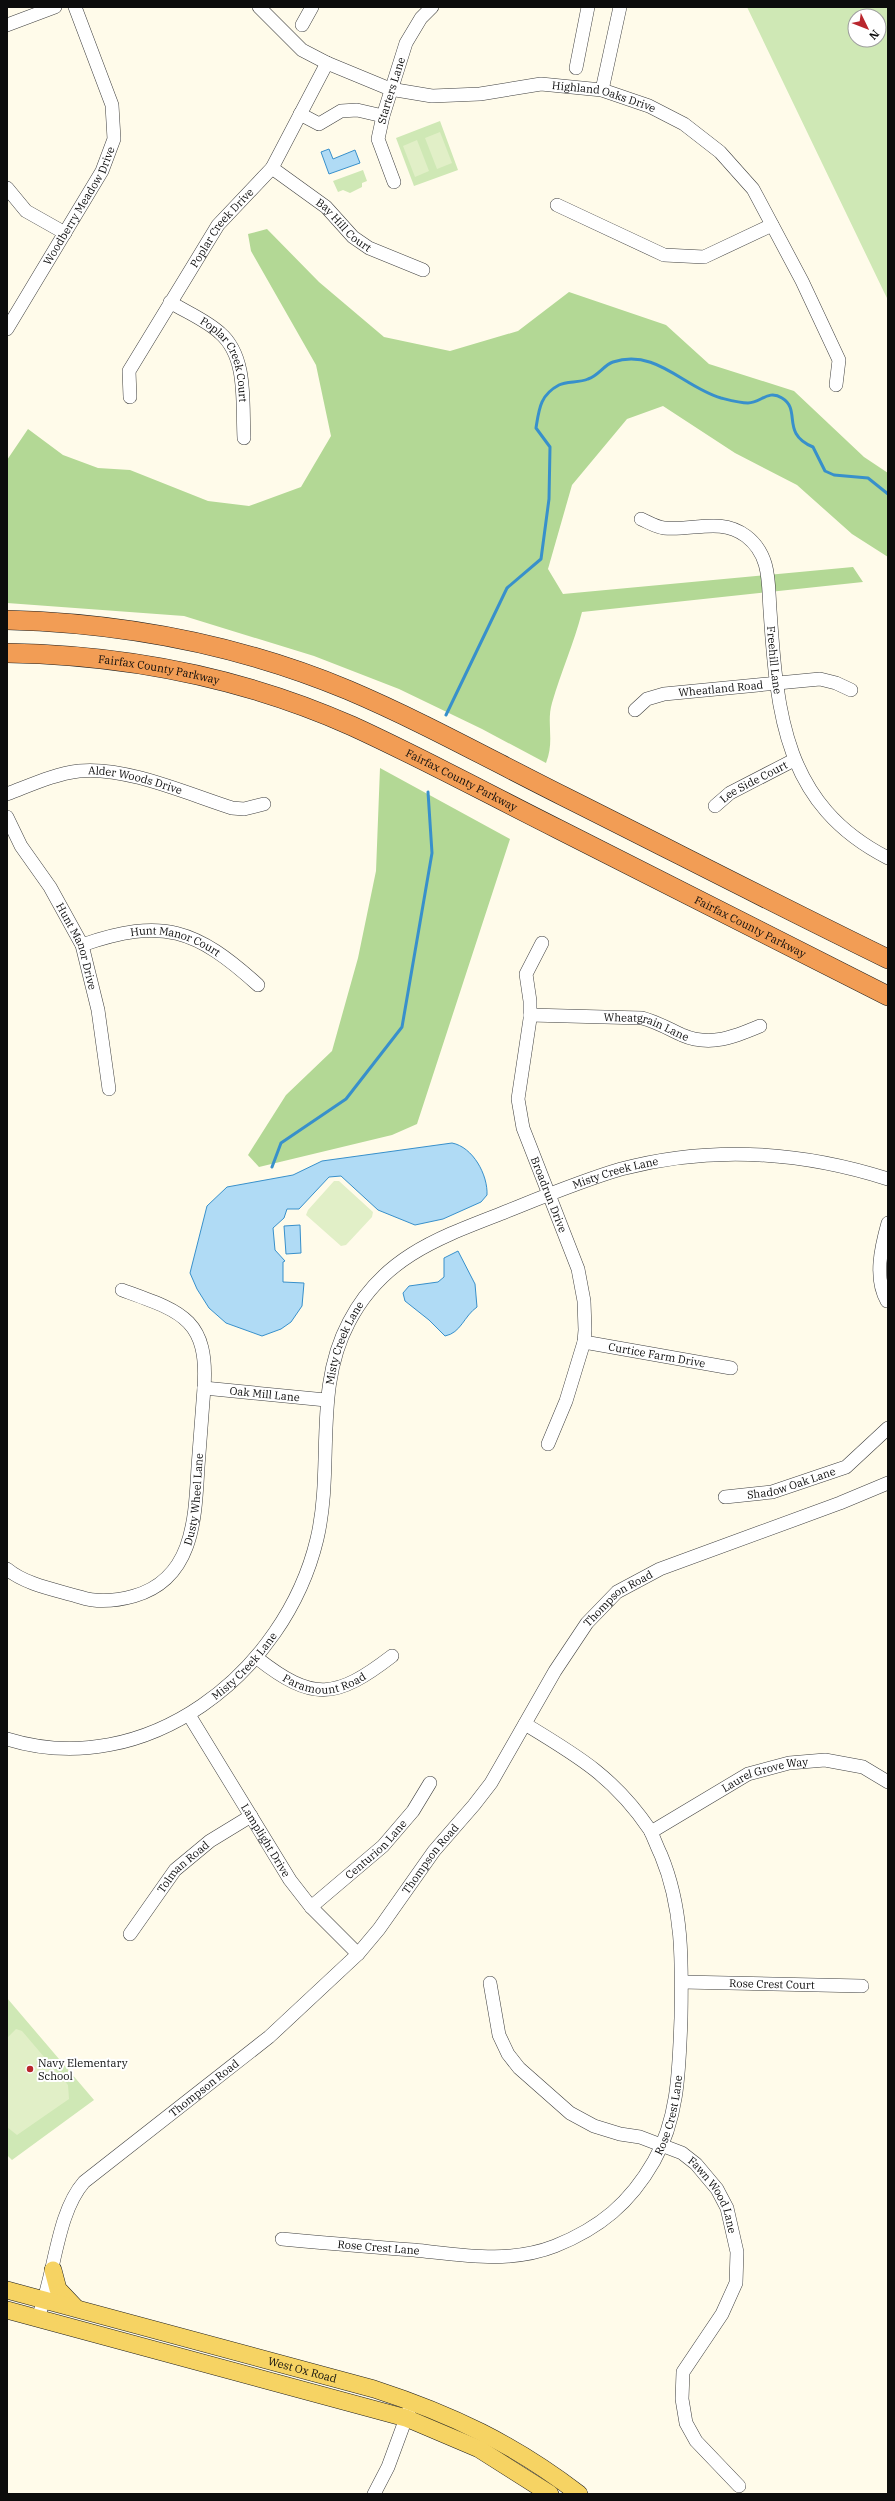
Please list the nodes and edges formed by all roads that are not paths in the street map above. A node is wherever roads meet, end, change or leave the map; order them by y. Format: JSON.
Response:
{"nodes":[{"id":1,"x":55,"y":7,"type":"edge"},
{"id":2,"x":75,"y":7,"type":"edge"},
{"id":3,"x":259,"y":7,"type":"edge"},
{"id":4,"x":312,"y":7,"type":"edge"},
{"id":5,"x":432,"y":7,"type":"edge"},
{"id":6,"x":588,"y":7,"type":"edge"},
{"id":7,"x":620,"y":7,"type":"edge"},
{"id":8,"x":7,"y":25,"type":"edge"},
{"id":9,"x":302,"y":25,"type":"dead end"},
{"id":10,"x":327,"y":64,"type":"junction"},
{"id":11,"x":576,"y":68,"type":"dead end"},
{"id":12,"x":390,"y":89,"type":"junction"},
{"id":13,"x":602,"y":90,"type":"junction"},
{"id":14,"x":300,"y":114,"type":"junction"},
{"id":15,"x":383,"y":116,"type":"junction"},
{"id":16,"x":272,"y":168,"type":"junction"},
{"id":17,"x":394,"y":182,"type":"dead end"},
{"id":18,"x":7,"y":188,"type":"edge"},
{"id":19,"x":557,"y":205,"type":"dead end"},
{"id":20,"x":772,"y":225,"type":"junction"},
{"id":21,"x":65,"y":233,"type":"junction"},
{"id":22,"x":423,"y":270,"type":"dead end"},
{"id":23,"x":170,"y":302,"type":"junction"},
{"id":24,"x":7,"y":329,"type":"edge"},
{"id":25,"x":836,"y":385,"type":"dead end"},
{"id":26,"x":130,"y":397,"type":"dead end"},
{"id":27,"x":244,"y":438,"type":"dead end"},
{"id":28,"x":641,"y":519,"type":"dead end"},
{"id":29,"x":7,"y":620,"type":"edge"},
{"id":30,"x":7,"y":653,"type":"edge"},
{"id":31,"x":777,"y":683,"type":"junction"},
{"id":32,"x":851,"y":690,"type":"dead end"},
{"id":33,"x":635,"y":710,"type":"dead end"},
{"id":34,"x":794,"y":760,"type":"junction"},
{"id":35,"x":7,"y":794,"type":"edge"},
{"id":36,"x":264,"y":804,"type":"dead end"},
{"id":37,"x":715,"y":806,"type":"dead end"},
{"id":38,"x":7,"y":818,"type":"edge"},
{"id":39,"x":888,"y":858,"type":"edge"},
{"id":40,"x":542,"y":943,"type":"dead end"},
{"id":41,"x":82,"y":945,"type":"junction"},
{"id":42,"x":888,"y":959,"type":"edge"},
{"id":43,"x":258,"y":985,"type":"dead end"},
{"id":44,"x":888,"y":996,"type":"edge"},
{"id":45,"x":530,"y":1014,"type":"junction"},
{"id":46,"x":760,"y":1026,"type":"dead end"},
{"id":47,"x":109,"y":1089,"type":"dead end"},
{"id":48,"x":888,"y":1179,"type":"edge"},
{"id":49,"x":549,"y":1195,"type":"junction"},
{"id":50,"x":888,"y":1223,"type":"edge"},
{"id":51,"x":122,"y":1290,"type":"dead end"},
{"id":52,"x":887,"y":1301,"type":"edge"},
{"id":53,"x":584,"y":1342,"type":"junction"},
{"id":54,"x":731,"y":1368,"type":"dead end"},
{"id":55,"x":204,"y":1388,"type":"junction"},
{"id":56,"x":326,"y":1400,"type":"junction"},
{"id":57,"x":888,"y":1428,"type":"edge"},
{"id":58,"x":548,"y":1444,"type":"dead end"},
{"id":59,"x":888,"y":1483,"type":"edge"},
{"id":60,"x":725,"y":1497,"type":"dead end"},
{"id":61,"x":7,"y":1569,"type":"edge"},
{"id":62,"x":392,"y":1656,"type":"dead end"},
{"id":63,"x":257,"y":1658,"type":"junction"},
{"id":64,"x":189,"y":1715,"type":"junction"},
{"id":65,"x":525,"y":1724,"type":"junction"},
{"id":66,"x":7,"y":1739,"type":"edge"},
{"id":67,"x":888,"y":1782,"type":"edge"},
{"id":68,"x":430,"y":1783,"type":"dead end"},
{"id":69,"x":251,"y":1816,"type":"junction"},
{"id":70,"x":651,"y":1832,"type":"junction"},
{"id":71,"x":311,"y":1907,"type":"junction"},
{"id":72,"x":130,"y":1934,"type":"dead end"},
{"id":73,"x":358,"y":1954,"type":"junction"},
{"id":74,"x":682,"y":1982,"type":"junction"},
{"id":75,"x":490,"y":1983,"type":"dead end"},
{"id":76,"x":862,"y":1986,"type":"dead end"},
{"id":77,"x":661,"y":2145,"type":"junction"},
{"id":78,"x":282,"y":2239,"type":"dead end"},
{"id":79,"x":53,"y":2270,"type":"junction"},
{"id":80,"x":7,"y":2290,"type":"edge"},
{"id":81,"x":45,"y":2300,"type":"junction"},
{"id":82,"x":76,"y":2308,"type":"junction"},
{"id":83,"x":7,"y":2310,"type":"edge"},
{"id":84,"x":38,"y":2317,"type":"junction"},
{"id":85,"x":412,"y":2401,"type":"junction"},
{"id":86,"x":406,"y":2418,"type":"junction"},
{"id":87,"x":739,"y":2486,"type":"dead end"},
{"id":88,"x":374,"y":2494,"type":"edge"},
{"id":89,"x":550,"y":2494,"type":"edge"},
{"id":90,"x":579,"y":2494,"type":"edge"}],
"edges":[{"from":1,"to":8,"type":"street"},
{"from":2,"to":21,"type":"street","name":"Woodberry Meadow Drive"},
{"from":3,"to":10,"type":"street","name":"Highland Oaks Drive"},
{"from":4,"to":9,"type":"street"},
{"from":5,"to":12,"type":"street","name":"Starters Lane"},
{"from":6,"to":11,"type":"street"},
{"from":7,"to":13,"type":"street"},
{"from":10,"to":12,"type":"street","name":"Highland Oaks Drive"},
{"from":10,"to":14,"type":"street","name":"Poplar Creek Drive"},
{"from":12,"to":13,"type":"street","name":"Highland Oaks Drive"},
{"from":12,"to":15,"type":"street","name":"Starters Lane"},
{"from":13,"to":20,"type":"street","name":"Highland Oaks Drive"},
{"from":14,"to":15,"type":"street"},
{"from":14,"to":16,"type":"street","name":"Poplar Creek Drive"},
{"from":15,"to":17,"type":"street","name":"Starters Lane"},
{"from":16,"to":22,"type":"street","name":"Bay Hill Court"},
{"from":16,"to":23,"type":"street","name":"Poplar Creek Drive"},
{"from":18,"to":21,"type":"street"},
{"from":19,"to":20,"type":"street"},
{"from":20,"to":25,"type":"street","name":"Highland Oaks Drive"},
{"from":21,"to":24,"type":"street","name":"Woodberry Meadow Drive"},
{"from":23,"to":26,"type":"street","name":"Poplar Creek Drive"},
{"from":23,"to":27,"type":"street","name":"Poplar Creek Court"},
{"from":28,"to":31,"type":"street","name":"Freehill Lane"},
{"from":29,"to":42,"type":"highway"},
{"from":30,"to":44,"type":"highway","name":"Fairfax County Parkway"},
{"from":31,"to":32,"type":"street","name":"Wheatland Road"},
{"from":31,"to":33,"type":"street","name":"Wheatland Road"},
{"from":31,"to":34,"type":"street","name":"Freehill Lane"},
{"from":34,"to":37,"type":"street","name":"Lee Side Court"},
{"from":34,"to":39,"type":"street","name":"Freehill Lane"},
{"from":35,"to":36,"type":"street","name":"Alder Woods Drive"},
{"from":38,"to":41,"type":"street","name":"Hunt Manor Drive"},
{"from":40,"to":45,"type":"street","name":"Broadrun Drive"},
{"from":41,"to":43,"type":"street","name":"Hunt Manor Court"},
{"from":41,"to":47,"type":"street","name":"Hunt Manor Drive"},
{"from":45,"to":46,"type":"street","name":"Wheatgrain Lane"},
{"from":45,"to":49,"type":"street","name":"Broadrun Drive"},
{"from":48,"to":49,"type":"street","name":"Misty Creek Lane"},
{"from":49,"to":53,"type":"street","name":"Broadrun Drive"},
{"from":49,"to":56,"type":"street","name":"Misty Creek Lane"},
{"from":50,"to":52,"type":"street"},
{"from":51,"to":55,"type":"street","name":"Dusty Wheel Lane"},
{"from":53,"to":54,"type":"street","name":"Curtice Farm Drive"},
{"from":53,"to":58,"type":"street","name":"Broadrun Drive"},
{"from":55,"to":56,"type":"street","name":"Oak Mill Lane"},
{"from":55,"to":61,"type":"street","name":"Dusty Wheel Lane"},
{"from":56,"to":63,"type":"street","name":"Misty Creek Lane"},
{"from":57,"to":60,"type":"street","name":"Shadow Oak Lane"},
{"from":59,"to":65,"type":"street","name":"Thompson Road"},
{"from":62,"to":63,"type":"street","name":"Paramount Road"},
{"from":63,"to":64,"type":"street","name":"Misty Creek Lane"},
{"from":64,"to":66,"type":"street","name":"Misty Creek Lane"},
{"from":64,"to":69,"type":"street","name":"Lamplight Drive"},
{"from":65,"to":70,"type":"street","name":"Rose Crest Lane"},
{"from":65,"to":73,"type":"street","name":"Thompson Road"},
{"from":67,"to":70,"type":"street","name":"Laurel Grove Way"},
{"from":68,"to":71,"type":"street","name":"Centurion Lane"},
{"from":69,"to":71,"type":"street","name":"Lamplight Drive"},
{"from":69,"to":72,"type":"street","name":"Tolman Road"},
{"from":70,"to":74,"type":"street","name":"Rose Crest Lane"},
{"from":71,"to":73,"type":"street","name":"Lamplight Drive"},
{"from":73,"to":79,"type":"street","name":"Thompson Road"},
{"from":74,"to":76,"type":"street","name":"Rose Crest Court"},
{"from":74,"to":77,"type":"street","name":"Rose Crest Lane"},
{"from":75,"to":77,"type":"street","name":"Fawn Wood Lane"},
{"from":77,"to":78,"type":"street","name":"Rose Crest Lane"},
{"from":77,"to":87,"type":"street","name":"Fawn Wood Lane"},
{"from":79,"to":81,"type":"street","name":"Thompson Road"},
{"from":79,"to":82,"type":"main road"},
{"from":80,"to":81,"type":"main road","name":"West Ox Road"},
{"from":81,"to":82,"type":"main road","name":"West Ox Road"},
{"from":81,"to":84,"type":"street","name":"Thompson Road"},
{"from":82,"to":85,"type":"main road","name":"West Ox Road"},
{"from":83,"to":84,"type":"main road","name":"West Ox Road"},
{"from":84,"to":86,"type":"main road","name":"West Ox Road"},
{"from":85,"to":86,"type":"street"},
{"from":85,"to":90,"type":"main road","name":"West Ox Road"},
{"from":86,"to":88,"type":"street"},
{"from":86,"to":89,"type":"main road","name":"West Ox Road"}]}
